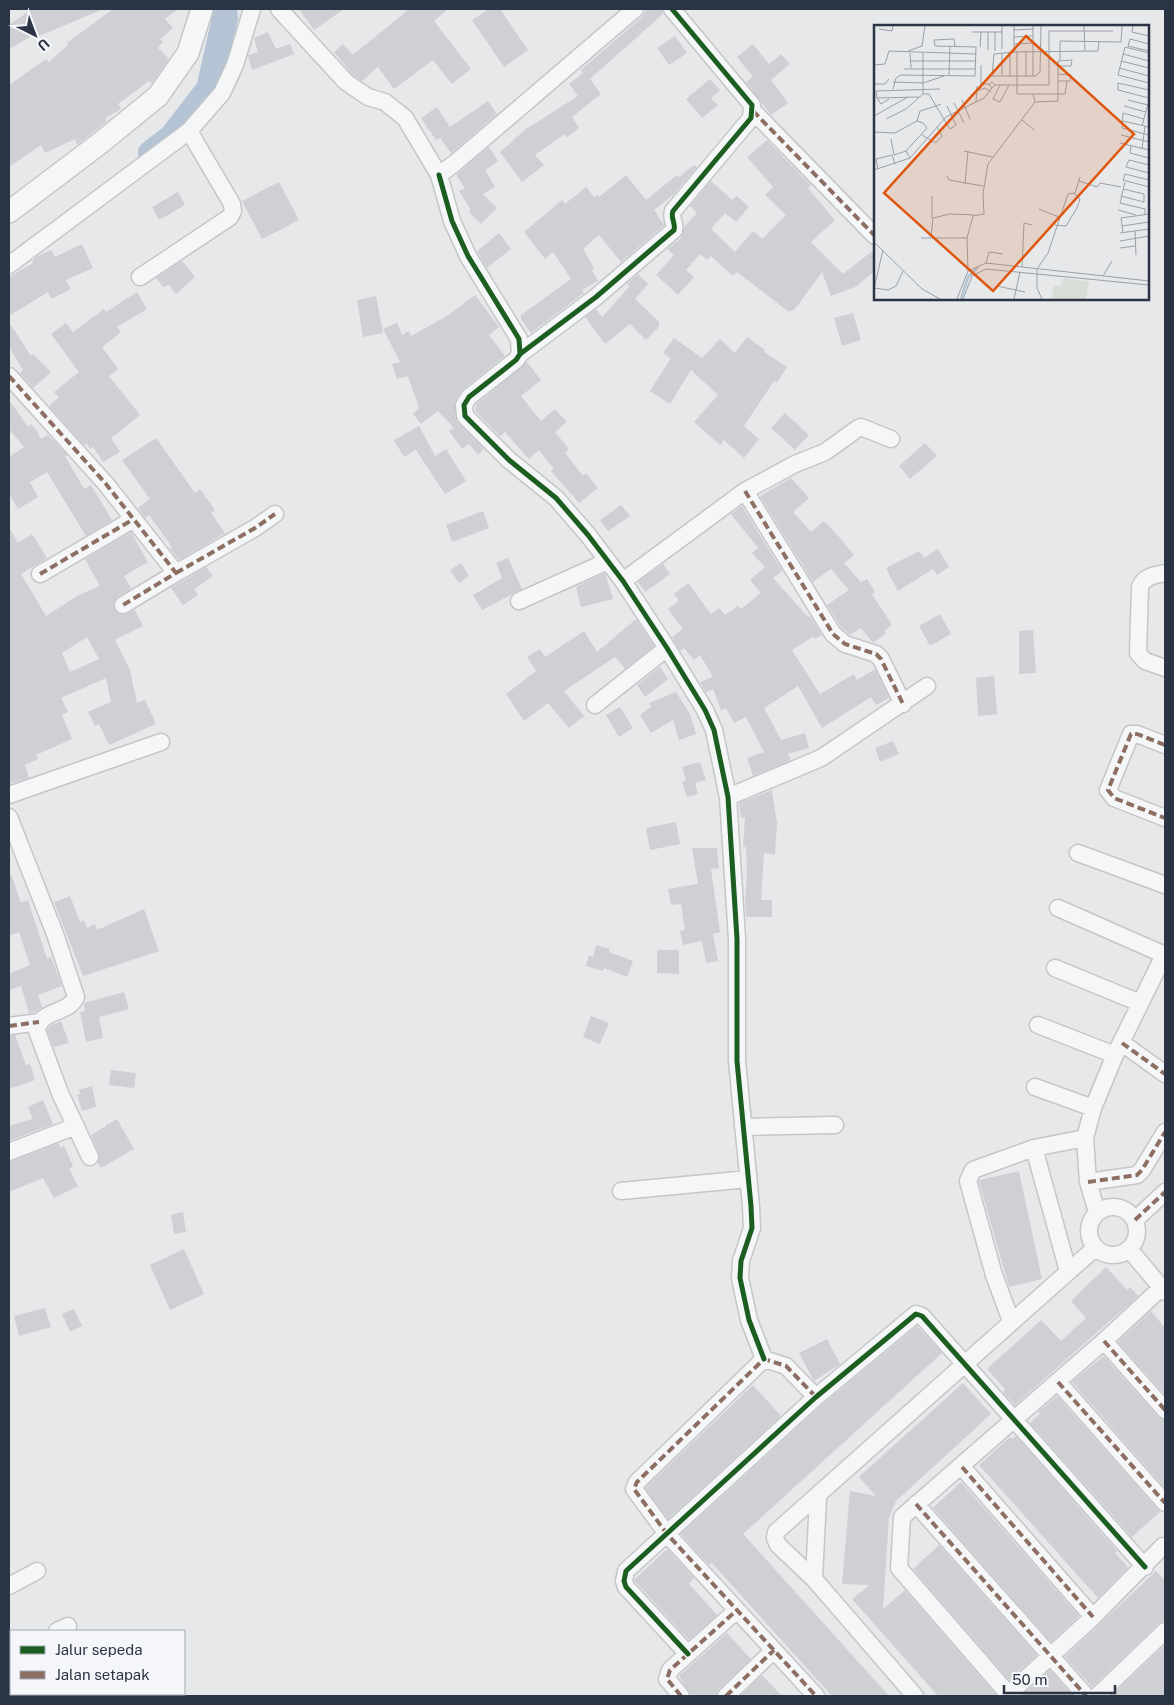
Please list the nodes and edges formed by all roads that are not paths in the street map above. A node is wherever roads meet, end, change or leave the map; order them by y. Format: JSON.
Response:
{"nodes":[{"id":1,"x":202,"y":9,"type":"edge"},
{"id":2,"x":252,"y":9,"type":"edge"},
{"id":3,"x":279,"y":9,"type":"edge"},
{"id":4,"x":635,"y":9,"type":"edge"},
{"id":5,"x":672,"y":9,"type":"edge"},
{"id":6,"x":753,"y":111,"type":"junction"},
{"id":7,"x":190,"y":131,"type":"junction"},
{"id":8,"x":439,"y":175,"type":"junction"},
{"id":9,"x":9,"y":212,"type":"edge"},
{"id":10,"x":874,"y":235,"type":"edge"},
{"id":11,"x":9,"y":266,"type":"edge"},
{"id":12,"x":140,"y":277,"type":"dead end"},
{"id":13,"x":520,"y":354,"type":"junction"},
{"id":14,"x":9,"y":376,"type":"edge"},
{"id":15,"x":892,"y":439,"type":"dead end"},
{"id":16,"x":745,"y":491,"type":"junction"},
{"id":17,"x":275,"y":514,"type":"dead end"},
{"id":18,"x":132,"y":520,"type":"junction"},
{"id":19,"x":608,"y":561,"type":"junction"},
{"id":20,"x":1165,"y":572,"type":"edge"},
{"id":21,"x":176,"y":573,"type":"junction"},
{"id":22,"x":40,"y":574,"type":"dead end"},
{"id":23,"x":623,"y":581,"type":"junction"},
{"id":24,"x":519,"y":601,"type":"dead end"},
{"id":25,"x":123,"y":605,"type":"dead end"},
{"id":26,"x":667,"y":648,"type":"junction"},
{"id":27,"x":1165,"y":668,"type":"edge"},
{"id":28,"x":927,"y":686,"type":"dead end"},
{"id":29,"x":903,"y":704,"type":"junction"},
{"id":30,"x":595,"y":705,"type":"dead end"},
{"id":31,"x":161,"y":742,"type":"dead end"},
{"id":32,"x":1165,"y":744,"type":"edge"},
{"id":33,"x":9,"y":796,"type":"edge"},
{"id":34,"x":728,"y":796,"type":"junction"},
{"id":35,"x":9,"y":818,"type":"edge"},
{"id":36,"x":1165,"y":818,"type":"edge"},
{"id":37,"x":1078,"y":853,"type":"dead end"},
{"id":38,"x":1165,"y":885,"type":"edge"},
{"id":39,"x":1058,"y":908,"type":"dead end"},
{"id":40,"x":1165,"y":954,"type":"edge"},
{"id":41,"x":1055,"y":968,"type":"dead end"},
{"id":42,"x":1140,"y":1003,"type":"junction"},
{"id":43,"x":39,"y":1022,"type":"junction"},
{"id":44,"x":1038,"y":1025,"type":"dead end"},
{"id":45,"x":9,"y":1026,"type":"edge"},
{"id":46,"x":1119,"y":1049,"type":"junction"},
{"id":47,"x":1165,"y":1074,"type":"edge"},
{"id":48,"x":1035,"y":1087,"type":"dead end"},
{"id":49,"x":1094,"y":1108,"type":"junction"},
{"id":50,"x":834,"y":1125,"type":"dead end"},
{"id":51,"x":76,"y":1126,"type":"junction"},
{"id":52,"x":743,"y":1127,"type":"junction"},
{"id":53,"x":1165,"y":1132,"type":"edge"},
{"id":54,"x":1085,"y":1138,"type":"junction"},
{"id":55,"x":1034,"y":1148,"type":"junction"},
{"id":56,"x":9,"y":1152,"type":"edge"},
{"id":57,"x":90,"y":1158,"type":"dead end"},
{"id":58,"x":748,"y":1179,"type":"junction"},
{"id":59,"x":1088,"y":1182,"type":"junction"},
{"id":60,"x":621,"y":1191,"type":"dead end"},
{"id":61,"x":1165,"y":1192,"type":"edge"},
{"id":62,"x":1097,"y":1212,"type":"junction"},
{"id":63,"x":1135,"y":1220,"type":"junction"},
{"id":64,"x":1095,"y":1248,"type":"junction"},
{"id":65,"x":1129,"y":1249,"type":"junction"},
{"id":66,"x":1068,"y":1271,"type":"junction"},
{"id":67,"x":1163,"y":1290,"type":"edge"},
{"id":68,"x":1011,"y":1321,"type":"junction"},
{"id":69,"x":1104,"y":1342,"type":"junction"},
{"id":70,"x":764,"y":1359,"type":"junction"},
{"id":71,"x":965,"y":1366,"type":"junction"},
{"id":72,"x":1058,"y":1382,"type":"junction"},
{"id":73,"x":816,"y":1398,"type":"junction"},
{"id":74,"x":1165,"y":1410,"type":"edge"},
{"id":75,"x":1014,"y":1420,"type":"junction"},
{"id":76,"x":962,"y":1467,"type":"junction"},
{"id":77,"x":818,"y":1498,"type":"junction"},
{"id":78,"x":916,"y":1504,"type":"junction"},
{"id":79,"x":1165,"y":1504,"type":"edge"},
{"id":80,"x":667,"y":1534,"type":"junction"},
{"id":81,"x":1165,"y":1545,"type":"edge"},
{"id":82,"x":1145,"y":1567,"type":"junction"},
{"id":83,"x":37,"y":1570,"type":"dead end"},
{"id":84,"x":814,"y":1579,"type":"junction"},
{"id":85,"x":9,"y":1586,"type":"edge"},
{"id":86,"x":737,"y":1610,"type":"junction"},
{"id":87,"x":1093,"y":1617,"type":"junction"},
{"id":88,"x":1165,"y":1630,"type":"edge"},
{"id":89,"x":774,"y":1650,"type":"junction"},
{"id":90,"x":688,"y":1654,"type":"junction"},
{"id":91,"x":1052,"y":1657,"type":"junction"},
{"id":92,"x":681,"y":1696,"type":"edge"},
{"id":93,"x":726,"y":1696,"type":"edge"},
{"id":94,"x":816,"y":1696,"type":"edge"},
{"id":95,"x":915,"y":1696,"type":"edge"},
{"id":96,"x":1008,"y":1696,"type":"edge"},
{"id":97,"x":1086,"y":1696,"type":"edge"},
{"id":98,"x":1097,"y":1696,"type":"edge"}],
"edges":[{"from":1,"to":9,"type":"street"},
{"from":2,"to":7,"type":"street"},
{"from":3,"to":8,"type":"street"},
{"from":4,"to":8,"type":"street"},
{"from":5,"to":6,"type":"street"},
{"from":6,"to":10,"type":"street"},
{"from":6,"to":13,"type":"street"},
{"from":7,"to":11,"type":"street"},
{"from":7,"to":12,"type":"street"},
{"from":8,"to":13,"type":"street"},
{"from":13,"to":19,"type":"street"},
{"from":14,"to":18,"type":"street"},
{"from":15,"to":16,"type":"street"},
{"from":16,"to":23,"type":"street"},
{"from":16,"to":29,"type":"street"},
{"from":17,"to":21,"type":"street"},
{"from":18,"to":21,"type":"street"},
{"from":18,"to":22,"type":"street"},
{"from":19,"to":23,"type":"street"},
{"from":19,"to":24,"type":"street"},
{"from":20,"to":27,"type":"street"},
{"from":21,"to":25,"type":"street"},
{"from":23,"to":26,"type":"street"},
{"from":26,"to":30,"type":"street"},
{"from":26,"to":34,"type":"street"},
{"from":28,"to":29,"type":"street"},
{"from":29,"to":34,"type":"street"},
{"from":31,"to":33,"type":"street"},
{"from":32,"to":36,"type":"street"},
{"from":34,"to":52,"type":"street"},
{"from":35,"to":43,"type":"street"},
{"from":37,"to":38,"type":"street"},
{"from":39,"to":40,"type":"street"},
{"from":40,"to":42,"type":"street"},
{"from":41,"to":42,"type":"street"},
{"from":42,"to":46,"type":"street"},
{"from":43,"to":45,"type":"street"},
{"from":43,"to":51,"type":"street"},
{"from":44,"to":46,"type":"street"},
{"from":46,"to":47,"type":"street"},
{"from":46,"to":49,"type":"street"},
{"from":48,"to":49,"type":"street"},
{"from":49,"to":54,"type":"street"},
{"from":50,"to":52,"type":"street"},
{"from":51,"to":56,"type":"street"},
{"from":51,"to":57,"type":"street"},
{"from":52,"to":58,"type":"street"},
{"from":53,"to":59,"type":"street"},
{"from":54,"to":55,"type":"street"},
{"from":54,"to":59,"type":"street"},
{"from":55,"to":66,"type":"street"},
{"from":55,"to":68,"type":"street"},
{"from":58,"to":60,"type":"street"},
{"from":58,"to":70,"type":"street"},
{"from":59,"to":62,"type":"street"},
{"from":61,"to":63,"type":"street"},
{"from":62,"to":63,"type":"street"},
{"from":62,"to":64,"type":"street"},
{"from":63,"to":65,"type":"street"},
{"from":64,"to":65,"type":"street"},
{"from":64,"to":66,"type":"street"},
{"from":65,"to":67,"type":"street"},
{"from":66,"to":68,"type":"street"},
{"from":67,"to":69,"type":"street"},
{"from":68,"to":71,"type":"street"},
{"from":69,"to":72,"type":"street"},
{"from":69,"to":74,"type":"street"},
{"from":70,"to":73,"type":"street"},
{"from":70,"to":80,"type":"street"},
{"from":71,"to":73,"type":"street"},
{"from":71,"to":75,"type":"street"},
{"from":71,"to":77,"type":"street"},
{"from":72,"to":75,"type":"street"},
{"from":72,"to":79,"type":"street"},
{"from":73,"to":80,"type":"street"},
{"from":75,"to":76,"type":"street"},
{"from":75,"to":82,"type":"street"},
{"from":76,"to":78,"type":"street"},
{"from":76,"to":87,"type":"street"},
{"from":77,"to":84,"type":"street"},
{"from":77,"to":84,"type":"street"},
{"from":78,"to":91,"type":"street"},
{"from":78,"to":96,"type":"street"},
{"from":80,"to":86,"type":"street"},
{"from":80,"to":90,"type":"street"},
{"from":81,"to":82,"type":"street"},
{"from":82,"to":87,"type":"street"},
{"from":83,"to":85,"type":"street"},
{"from":84,"to":95,"type":"street"},
{"from":86,"to":89,"type":"street"},
{"from":86,"to":90,"type":"street"},
{"from":87,"to":91,"type":"street"},
{"from":88,"to":98,"type":"street"},
{"from":89,"to":93,"type":"street"},
{"from":89,"to":94,"type":"street"},
{"from":90,"to":92,"type":"street"},
{"from":91,"to":96,"type":"street"},
{"from":91,"to":97,"type":"street"}]}
